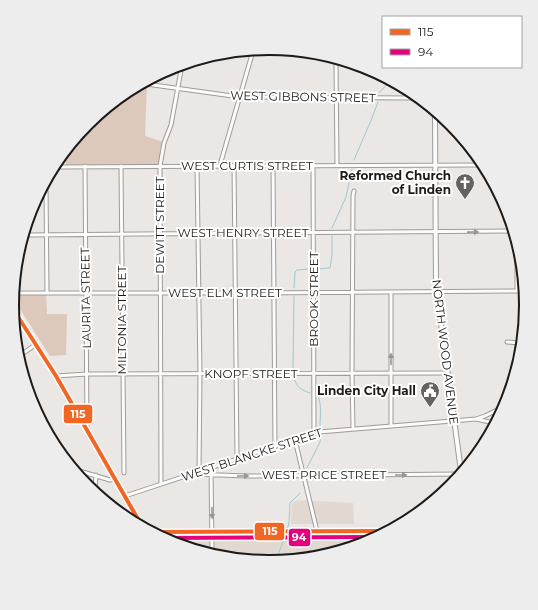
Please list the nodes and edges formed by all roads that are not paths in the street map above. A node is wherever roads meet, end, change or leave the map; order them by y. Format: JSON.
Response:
{"nodes":[{"id":1,"x":252,"y":56,"type":"edge"},
{"id":2,"x":336,"y":65,"type":"edge"},
{"id":3,"x":181,"y":71,"type":"edge"},
{"id":4,"x":151,"y":85,"type":"edge"},
{"id":5,"x":178,"y":88,"type":"junction"},
{"id":6,"x":240,"y":98,"type":"junction"},
{"id":7,"x":409,"y":98,"type":"edge"},
{"id":8,"x":336,"y":99,"type":"junction"},
{"id":9,"x":435,"y":118,"type":"edge"},
{"id":10,"x":220,"y":165,"type":"junction"},
{"id":11,"x":234,"y":165,"type":"junction"},
{"id":12,"x":273,"y":165,"type":"junction"},
{"id":13,"x":313,"y":165,"type":"junction"},
{"id":14,"x":337,"y":165,"type":"junction"},
{"id":15,"x":476,"y":165,"type":"edge"},
{"id":16,"x":85,"y":166,"type":"junction"},
{"id":17,"x":121,"y":166,"type":"junction"},
{"id":18,"x":160,"y":166,"type":"junction"},
{"id":19,"x":197,"y":166,"type":"junction"},
{"id":20,"x":435,"y":166,"type":"junction"},
{"id":21,"x":60,"y":167,"type":"edge"},
{"id":22,"x":354,"y":191,"type":"dead end"},
{"id":23,"x":46,"y":192,"type":"edge"},
{"id":24,"x":508,"y":231,"type":"edge"},
{"id":25,"x":435,"y":232,"type":"junction"},
{"id":26,"x":198,"y":233,"type":"junction"},
{"id":27,"x":235,"y":233,"type":"junction"},
{"id":28,"x":274,"y":233,"type":"junction"},
{"id":29,"x":314,"y":233,"type":"junction"},
{"id":30,"x":353,"y":233,"type":"junction"},
{"id":31,"x":46,"y":234,"type":"junction"},
{"id":32,"x":85,"y":234,"type":"junction"},
{"id":33,"x":122,"y":234,"type":"junction"},
{"id":34,"x":160,"y":234,"type":"junction"},
{"id":35,"x":29,"y":235,"type":"edge"},
{"id":36,"x":517,"y":272,"type":"edge"},
{"id":37,"x":436,"y":291,"type":"junction"},
{"id":38,"x":517,"y":291,"type":"joint"},
{"id":39,"x":352,"y":292,"type":"junction"},
{"id":40,"x":391,"y":292,"type":"junction"},
{"id":41,"x":20,"y":293,"type":"edge"},
{"id":42,"x":47,"y":293,"type":"junction"},
{"id":43,"x":86,"y":293,"type":"junction"},
{"id":44,"x":122,"y":293,"type":"junction"},
{"id":45,"x":160,"y":293,"type":"junction"},
{"id":46,"x":199,"y":293,"type":"junction"},
{"id":47,"x":236,"y":293,"type":"junction"},
{"id":48,"x":274,"y":293,"type":"junction"},
{"id":49,"x":314,"y":293,"type":"junction"},
{"id":50,"x":20,"y":321,"type":"edge"},
{"id":51,"x":507,"y":342,"type":"dead end"},
{"id":52,"x":516,"y":343,"type":"edge"},
{"id":53,"x":36,"y":345,"type":"junction"},
{"id":54,"x":24,"y":353,"type":"edge"},
{"id":55,"x":447,"y":372,"type":"junction"},
{"id":56,"x":314,"y":373,"type":"junction"},
{"id":57,"x":352,"y":373,"type":"junction"},
{"id":58,"x":391,"y":373,"type":"junction"},
{"id":59,"x":87,"y":374,"type":"junction"},
{"id":60,"x":122,"y":374,"type":"junction"},
{"id":61,"x":161,"y":374,"type":"junction"},
{"id":62,"x":200,"y":374,"type":"junction"},
{"id":63,"x":236,"y":374,"type":"junction"},
{"id":64,"x":275,"y":374,"type":"junction"},
{"id":65,"x":56,"y":376,"type":"junction"},
{"id":66,"x":493,"y":412,"type":"joint"},
{"id":67,"x":492,"y":418,"type":"edge"},
{"id":68,"x":476,"y":419,"type":"junction"},
{"id":69,"x":454,"y":421,"type":"junction"},
{"id":70,"x":490,"y":421,"type":"edge"},
{"id":71,"x":391,"y":426,"type":"junction"},
{"id":72,"x":353,"y":429,"type":"junction"},
{"id":73,"x":87,"y":430,"type":"junction"},
{"id":74,"x":314,"y":433,"type":"junction"},
{"id":75,"x":295,"y":440,"type":"junction"},
{"id":76,"x":276,"y":446,"type":"junction"},
{"id":77,"x":237,"y":459,"type":"junction"},
{"id":78,"x":460,"y":466,"type":"edge"},
{"id":79,"x":211,"y":467,"type":"junction"},
{"id":80,"x":199,"y":471,"type":"junction"},
{"id":81,"x":82,"y":472,"type":"edge"},
{"id":82,"x":124,"y":473,"type":"dead end"},
{"id":83,"x":190,"y":474,"type":"junction"},
{"id":84,"x":453,"y":474,"type":"edge"},
{"id":85,"x":96,"y":475,"type":"junction"},
{"id":86,"x":212,"y":475,"type":"junction"},
{"id":87,"x":304,"y":476,"type":"junction"},
{"id":88,"x":116,"y":479,"type":"junction"},
{"id":89,"x":161,"y":484,"type":"junction"},
{"id":90,"x":95,"y":485,"type":"edge"},
{"id":91,"x":125,"y":496,"type":"junction"},
{"id":92,"x":137,"y":518,"type":"edge"},
{"id":93,"x":212,"y":531,"type":"junction"},
{"id":94,"x":317,"y":531,"type":"junction"},
{"id":95,"x":375,"y":531,"type":"edge"},
{"id":96,"x":164,"y":532,"type":"edge"},
{"id":97,"x":212,"y":548,"type":"edge"}],
"edges":[{"from":1,"to":6,"type":"street"},
{"from":2,"to":8,"type":"street"},
{"from":3,"to":5,"type":"street","name":"DEWITT STREET"},
{"from":4,"to":5,"type":"street","name":"WEST GIBBONS STREET"},
{"from":5,"to":6,"type":"street","name":"WEST GIBBONS STREET"},
{"from":5,"to":18,"type":"street","name":"DEWITT STREET"},
{"from":6,"to":8,"type":"street","name":"WEST GIBBONS STREET"},
{"from":6,"to":10,"type":"street"},
{"from":7,"to":8,"type":"street","name":"WEST GIBBONS STREET"},
{"from":8,"to":14,"type":"street"},
{"from":9,"to":20,"type":"main road","name":"NORTH WOOD AVENUE"},
{"from":10,"to":11,"type":"street","name":"WEST CURTIS STREET"},
{"from":10,"to":19,"type":"street","name":"WEST CURTIS STREET"},
{"from":11,"to":12,"type":"street","name":"WEST CURTIS STREET"},
{"from":11,"to":27,"type":"street"},
{"from":12,"to":13,"type":"street","name":"WEST CURTIS STREET"},
{"from":12,"to":28,"type":"street"},
{"from":13,"to":14,"type":"street","name":"WEST CURTIS STREET"},
{"from":13,"to":29,"type":"street","name":"BROOK STREET"},
{"from":14,"to":20,"type":"street","name":"WEST CURTIS STREET"},
{"from":15,"to":20,"type":"street","name":"WEST CURTIS STREET"},
{"from":16,"to":17,"type":"street","name":"WEST CURTIS STREET"},
{"from":16,"to":21,"type":"street","name":"WEST CURTIS STREET"},
{"from":16,"to":32,"type":"street","name":"LAURITA STREET"},
{"from":17,"to":18,"type":"street","name":"WEST CURTIS STREET"},
{"from":17,"to":33,"type":"street","name":"MILTONIA STREET"},
{"from":18,"to":19,"type":"street","name":"WEST CURTIS STREET"},
{"from":18,"to":34,"type":"street","name":"DEWITT STREET"},
{"from":19,"to":26,"type":"street"},
{"from":20,"to":25,"type":"main road","name":"NORTH WOOD AVENUE"},
{"from":22,"to":30,"type":"street"},
{"from":23,"to":31,"type":"street"},
{"from":25,"to":24,"type":"street","name":"WEST HENRY STREET","one_way":true},
{"from":25,"to":30,"type":"street","name":"WEST HENRY STREET"},
{"from":25,"to":37,"type":"main road","name":"NORTH WOOD AVENUE"},
{"from":26,"to":27,"type":"street","name":"WEST HENRY STREET"},
{"from":26,"to":34,"type":"street","name":"WEST HENRY STREET"},
{"from":26,"to":46,"type":"street"},
{"from":27,"to":28,"type":"street","name":"WEST HENRY STREET"},
{"from":27,"to":47,"type":"street"},
{"from":28,"to":29,"type":"street","name":"WEST HENRY STREET"},
{"from":28,"to":48,"type":"street"},
{"from":29,"to":30,"type":"street","name":"WEST HENRY STREET"},
{"from":29,"to":49,"type":"street","name":"BROOK STREET"},
{"from":30,"to":39,"type":"street"},
{"from":31,"to":32,"type":"street","name":"WEST HENRY STREET"},
{"from":31,"to":35,"type":"street","name":"WEST HENRY STREET"},
{"from":31,"to":42,"type":"street"},
{"from":32,"to":33,"type":"street","name":"WEST HENRY STREET"},
{"from":32,"to":43,"type":"street","name":"LAURITA STREET"},
{"from":33,"to":34,"type":"street","name":"WEST HENRY STREET"},
{"from":33,"to":44,"type":"street","name":"MILTONIA STREET"},
{"from":34,"to":45,"type":"street","name":"DEWITT STREET"},
{"from":36,"to":38,"type":"street"},
{"from":37,"to":38,"type":"street","name":"WEST ELM STREET"},
{"from":37,"to":40,"type":"street","name":"WEST ELM STREET"},
{"from":37,"to":55,"type":"main road","name":"NORTH WOOD AVENUE"},
{"from":39,"to":40,"type":"street","name":"WEST ELM STREET"},
{"from":39,"to":49,"type":"street","name":"WEST ELM STREET"},
{"from":39,"to":57,"type":"street"},
{"from":58,"to":40,"type":"street","one_way":true},
{"from":41,"to":42,"type":"street","name":"WEST ELM STREET"},
{"from":42,"to":43,"type":"street","name":"WEST ELM STREET"},
{"from":43,"to":44,"type":"street","name":"WEST ELM STREET"},
{"from":43,"to":59,"type":"street","name":"LAURITA STREET"},
{"from":44,"to":45,"type":"street","name":"WEST ELM STREET"},
{"from":44,"to":60,"type":"street","name":"MILTONIA STREET"},
{"from":45,"to":46,"type":"street","name":"WEST ELM STREET"},
{"from":45,"to":61,"type":"street","name":"DEWITT STREET"},
{"from":46,"to":47,"type":"street","name":"WEST ELM STREET"},
{"from":46,"to":62,"type":"street"},
{"from":47,"to":48,"type":"street","name":"WEST ELM STREET"},
{"from":47,"to":63,"type":"street"},
{"from":48,"to":49,"type":"street","name":"WEST ELM STREET"},
{"from":48,"to":64,"type":"street"},
{"from":49,"to":56,"type":"street","name":"BROOK STREET"},
{"from":50,"to":53,"type":"main road"},
{"from":51,"to":52,"type":"street"},
{"from":53,"to":54,"type":"street"},
{"from":53,"to":65,"type":"main road"},
{"from":55,"to":58,"type":"street","name":"KNOPF STREET"},
{"from":55,"to":69,"type":"main road","name":"NORTH WOOD AVENUE"},
{"from":56,"to":57,"type":"street","name":"KNOPF STREET"},
{"from":56,"to":64,"type":"street","name":"KNOPF STREET"},
{"from":56,"to":74,"type":"street","name":"BROOK STREET"},
{"from":57,"to":58,"type":"street","name":"KNOPF STREET"},
{"from":57,"to":72,"type":"street"},
{"from":58,"to":71,"type":"street"},
{"from":59,"to":60,"type":"street","name":"KNOPF STREET"},
{"from":59,"to":65,"type":"street","name":"KNOPF STREET"},
{"from":59,"to":73,"type":"street","name":"LAURITA STREET"},
{"from":60,"to":61,"type":"street","name":"KNOPF STREET"},
{"from":60,"to":82,"type":"street","name":"MILTONIA STREET"},
{"from":61,"to":62,"type":"street","name":"KNOPF STREET"},
{"from":61,"to":89,"type":"street","name":"DEWITT STREET"},
{"from":62,"to":63,"type":"street","name":"KNOPF STREET"},
{"from":62,"to":80,"type":"street"},
{"from":63,"to":64,"type":"street","name":"KNOPF STREET"},
{"from":63,"to":77,"type":"street"},
{"from":64,"to":76,"type":"street"},
{"from":65,"to":73,"type":"main road"},
{"from":66,"to":67,"type":"street"},
{"from":66,"to":68,"type":"street"},
{"from":68,"to":69,"type":"street","name":"WEST BLANCKE STREET"},
{"from":68,"to":70,"type":"street"},
{"from":69,"to":71,"type":"street","name":"WEST BLANCKE STREET"},
{"from":69,"to":78,"type":"main road","name":"NORTH WOOD AVENUE"},
{"from":71,"to":72,"type":"street","name":"WEST BLANCKE STREET"},
{"from":72,"to":74,"type":"street","name":"WEST BLANCKE STREET"},
{"from":73,"to":88,"type":"main road"},
{"from":74,"to":75,"type":"street","name":"WEST BLANCKE STREET"},
{"from":75,"to":76,"type":"street","name":"WEST BLANCKE STREET"},
{"from":75,"to":87,"type":"street"},
{"from":76,"to":77,"type":"street","name":"WEST BLANCKE STREET"},
{"from":77,"to":79,"type":"street","name":"WEST BLANCKE STREET"},
{"from":79,"to":80,"type":"street","name":"WEST BLANCKE STREET"},
{"from":79,"to":86,"type":"street"},
{"from":80,"to":83,"type":"street","name":"WEST BLANCKE STREET"},
{"from":81,"to":85,"type":"street"},
{"from":83,"to":86,"type":"street","name":"WEST PRICE STREET"},
{"from":83,"to":89,"type":"street","name":"WEST BLANCKE STREET"},
{"from":87,"to":84,"type":"street","name":"WEST PRICE STREET","one_way":true},
{"from":85,"to":88,"type":"street"},
{"from":85,"to":90,"type":"street"},
{"from":86,"to":87,"type":"street","name":"WEST PRICE STREET","one_way":true},
{"from":86,"to":93,"type":"street","one_way":true},
{"from":87,"to":94,"type":"street"},
{"from":88,"to":91,"type":"main road"},
{"from":89,"to":91,"type":"street","name":"WEST BLANCKE STREET"},
{"from":91,"to":92,"type":"main road"},
{"from":93,"to":94,"type":"main road"},
{"from":93,"to":96,"type":"main road"},
{"from":93,"to":97,"type":"street"},
{"from":94,"to":95,"type":"main road"}]}
